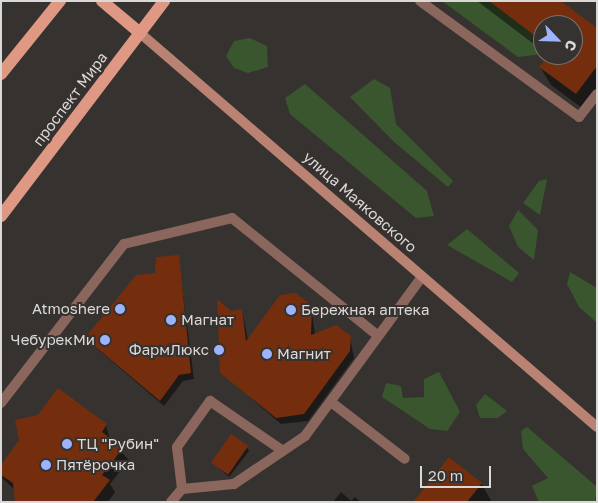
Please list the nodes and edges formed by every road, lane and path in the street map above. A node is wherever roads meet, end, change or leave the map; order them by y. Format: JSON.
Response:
{"nodes":[{"id":1,"x":60,"y":1,"type":"edge"},
{"id":2,"x":102,"y":1,"type":"edge"},
{"id":3,"x":164,"y":1,"type":"edge"},
{"id":4,"x":420,"y":1,"type":"edge"},
{"id":5,"x":140,"y":33,"type":"junction"},
{"id":6,"x":1,"y":74,"type":"edge"},
{"id":7,"x":597,"y":94,"type":"edge"},
{"id":8,"x":1,"y":216,"type":"edge"},
{"id":9,"x":422,"y":277,"type":"junction"},
{"id":10,"x":376,"y":334,"type":"junction"},
{"id":11,"x":331,"y":402,"type":"junction"},
{"id":12,"x":1,"y":403,"type":"edge"},
{"id":13,"x":597,"y":427,"type":"edge"},
{"id":14,"x":284,"y":451,"type":"junction"},
{"id":15,"x":405,"y":459,"type":"dead end"},
{"id":16,"x":182,"y":489,"type":"junction"},
{"id":17,"x":171,"y":502,"type":"edge"}],
"edges":[{"from":1,"to":6,"type":"main road"},
{"from":2,"to":5,"type":"main road","name":"улица Маяковского"},
{"from":3,"to":5,"type":"main road","name":"проспект Мира"},
{"from":4,"to":7,"type":"lane"},
{"from":5,"to":8,"type":"main road","name":"проспект Мира"},
{"from":5,"to":9,"type":"main road","name":"улица Маяковского"},
{"from":9,"to":10,"type":"lane"},
{"from":9,"to":13,"type":"main road","name":"улица Маяковского"},
{"from":10,"to":11,"type":"lane"},
{"from":10,"to":12,"type":"lane"},
{"from":11,"to":14,"type":"lane"},
{"from":11,"to":15,"type":"lane"},
{"from":14,"to":16,"type":"lane"},
{"from":14,"to":16,"type":"lane"},
{"from":16,"to":17,"type":"lane"}]}
